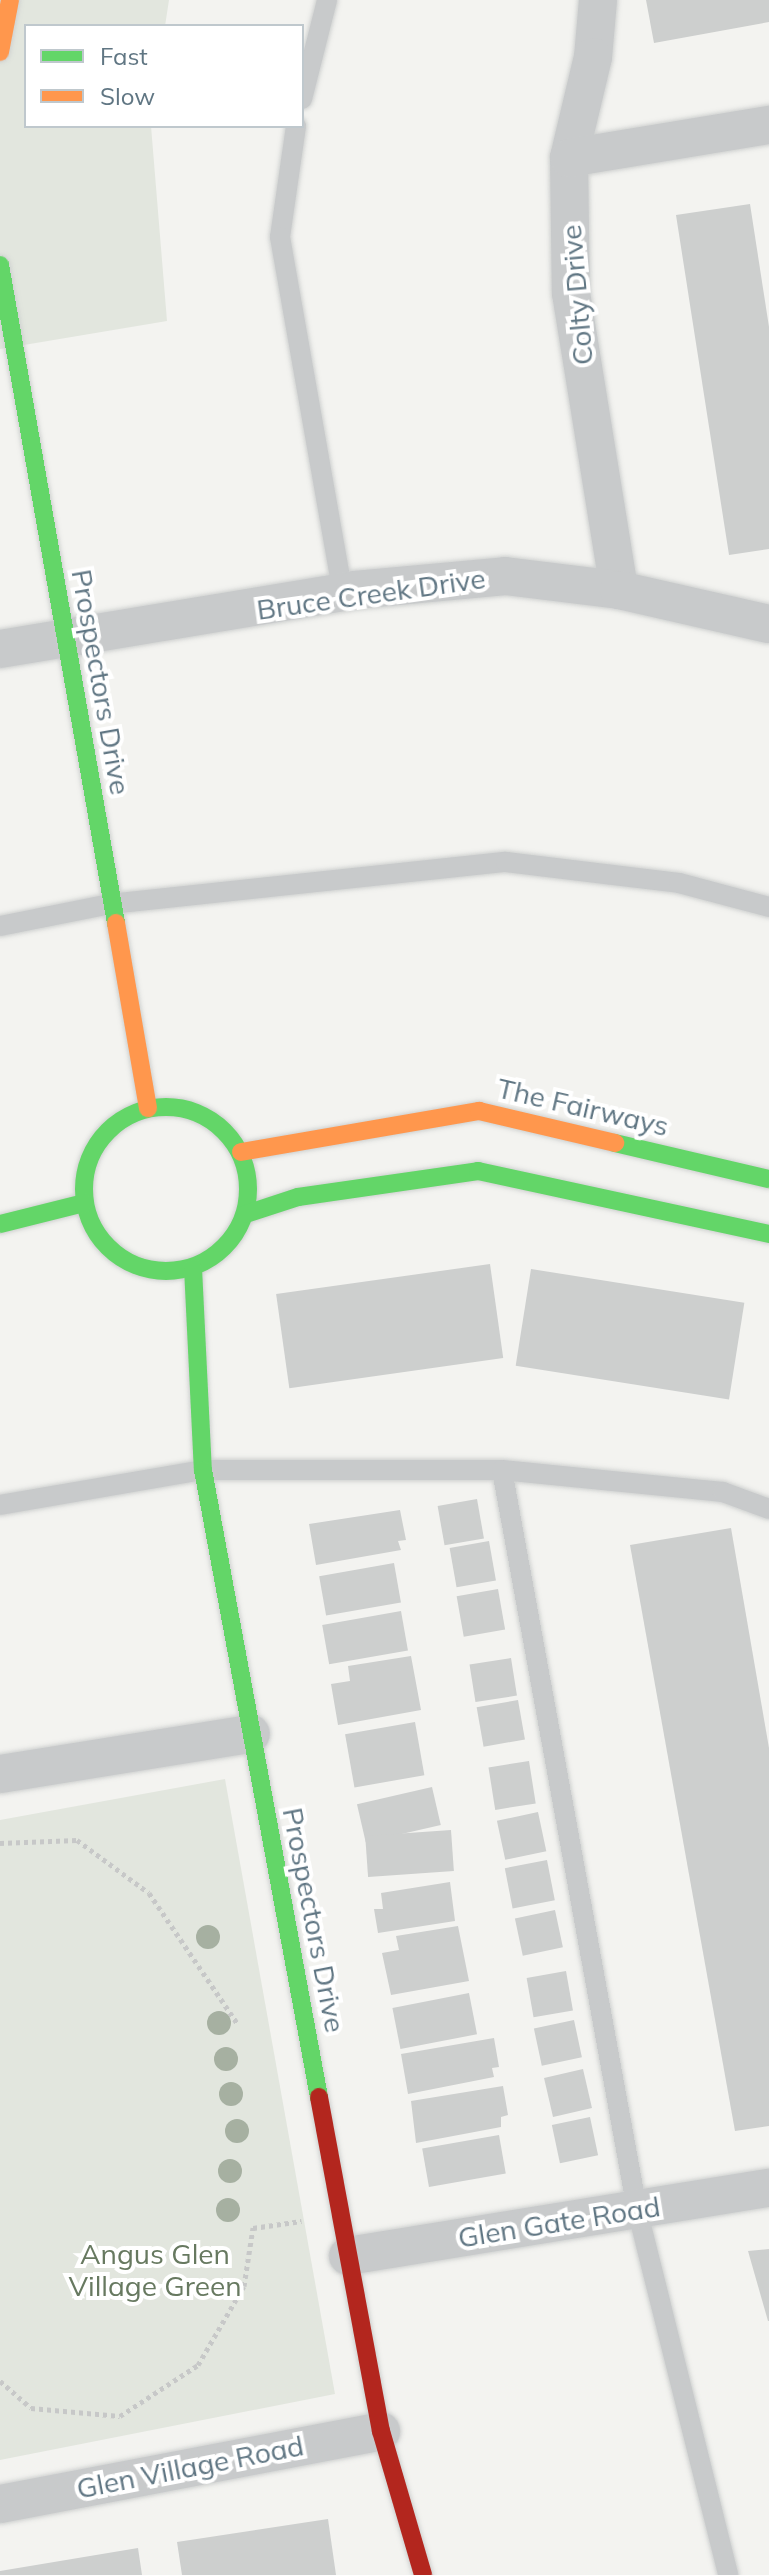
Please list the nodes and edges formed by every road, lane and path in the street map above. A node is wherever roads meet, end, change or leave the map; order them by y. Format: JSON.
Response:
{"nodes":[{"id":1,"x":10,"y":0,"type":"edge"},
{"id":2,"x":327,"y":0,"type":"edge"},
{"id":3,"x":598,"y":0,"type":"edge"},
{"id":4,"x":0,"y":52,"type":"edge"},
{"id":5,"x":304,"y":91,"type":"edge"},
{"id":6,"x":769,"y":125,"type":"edge"},
{"id":7,"x":296,"y":128,"type":"edge"},
{"id":8,"x":569,"y":158,"type":"junction"},
{"id":9,"x":0,"y":265,"type":"edge"},
{"id":10,"x":619,"y":590,"type":"junction"},
{"id":11,"x":343,"y":596,"type":"junction"},
{"id":12,"x":769,"y":624,"type":"edge"},
{"id":13,"x":66,"y":637,"type":"junction"},
{"id":14,"x":0,"y":649,"type":"edge"},
{"id":15,"x":110,"y":904,"type":"junction"},
{"id":16,"x":769,"y":907,"type":"edge"},
{"id":17,"x":0,"y":926,"type":"edge"},
{"id":18,"x":148,"y":1108,"type":"junction"},
{"id":19,"x":241,"y":1152,"type":"junction"},
{"id":20,"x":769,"y":1179,"type":"edge"},
{"id":21,"x":84,"y":1203,"type":"junction"},
{"id":22,"x":246,"y":1214,"type":"junction"},
{"id":23,"x":0,"y":1224,"type":"edge"},
{"id":24,"x":769,"y":1234,"type":"edge"},
{"id":25,"x":193,"y":1268,"type":"junction"},
{"id":26,"x":203,"y":1470,"type":"junction"},
{"id":27,"x":502,"y":1470,"type":"junction"},
{"id":28,"x":0,"y":1505,"type":"edge"},
{"id":29,"x":769,"y":1509,"type":"edge"},
{"id":30,"x":251,"y":1734,"type":"junction"},
{"id":31,"x":0,"y":1774,"type":"edge"},
{"id":32,"x":0,"y":1843,"type":"edge"},
{"id":33,"x":237,"y":2023,"type":"dead end"},
{"id":34,"x":769,"y":2188,"type":"edge"},
{"id":35,"x":637,"y":2209,"type":"junction"},
{"id":36,"x":311,"y":2218,"type":"dead end"},
{"id":37,"x":348,"y":2256,"type":"junction"},
{"id":38,"x":0,"y":2381,"type":"edge"},
{"id":39,"x":381,"y":2431,"type":"junction"},
{"id":40,"x":0,"y":2504,"type":"edge"},
{"id":41,"x":423,"y":2575,"type":"edge"},
{"id":42,"x":728,"y":2575,"type":"edge"}],
"edges":[{"from":1,"to":4,"type":"street"},
{"from":2,"to":5,"type":"lane"},
{"from":3,"to":8,"type":"street","name":"Colty Drive"},
{"from":6,"to":8,"type":"street"},
{"from":7,"to":11,"type":"lane"},
{"from":8,"to":10,"type":"street","name":"Colty Drive"},
{"from":9,"to":13,"type":"street","name":"Prospectors Drive"},
{"from":10,"to":11,"type":"street","name":"Bruce Creek Drive"},
{"from":10,"to":12,"type":"street","name":"Bruce Creek Drive"},
{"from":11,"to":13,"type":"street","name":"Bruce Creek Drive"},
{"from":13,"to":14,"type":"street","name":"Bruce Creek Drive"},
{"from":13,"to":15,"type":"street","name":"Prospectors Drive"},
{"from":15,"to":16,"type":"lane"},
{"from":15,"to":17,"type":"lane"},
{"from":15,"to":18,"type":"street","name":"Prospectors Drive"},
{"from":18,"to":19,"type":"street"},
{"from":18,"to":21,"type":"street"},
{"from":19,"to":20,"type":"street","name":"The Fairways"},
{"from":19,"to":22,"type":"street"},
{"from":21,"to":23,"type":"street"},
{"from":21,"to":25,"type":"street"},
{"from":22,"to":24,"type":"street"},
{"from":22,"to":25,"type":"street"},
{"from":25,"to":26,"type":"street","name":"Prospectors Drive"},
{"from":26,"to":27,"type":"lane"},
{"from":26,"to":28,"type":"lane"},
{"from":26,"to":30,"type":"street","name":"Prospectors Drive"},
{"from":27,"to":29,"type":"lane"},
{"from":27,"to":35,"type":"lane"},
{"from":30,"to":31,"type":"street"},
{"from":30,"to":37,"type":"street","name":"Prospectors Drive"},
{"from":32,"to":33,"type":"path"},
{"from":34,"to":35,"type":"street","name":"Glen Gate Road"},
{"from":35,"to":37,"type":"street","name":"Glen Gate Road"},
{"from":35,"to":42,"type":"lane"},
{"from":36,"to":38,"type":"path"},
{"from":37,"to":39,"type":"street","name":"Prospectors Drive"},
{"from":39,"to":40,"type":"street","name":"Glen Village Road"},
{"from":39,"to":41,"type":"street","name":"Prospectors Drive"}]}
